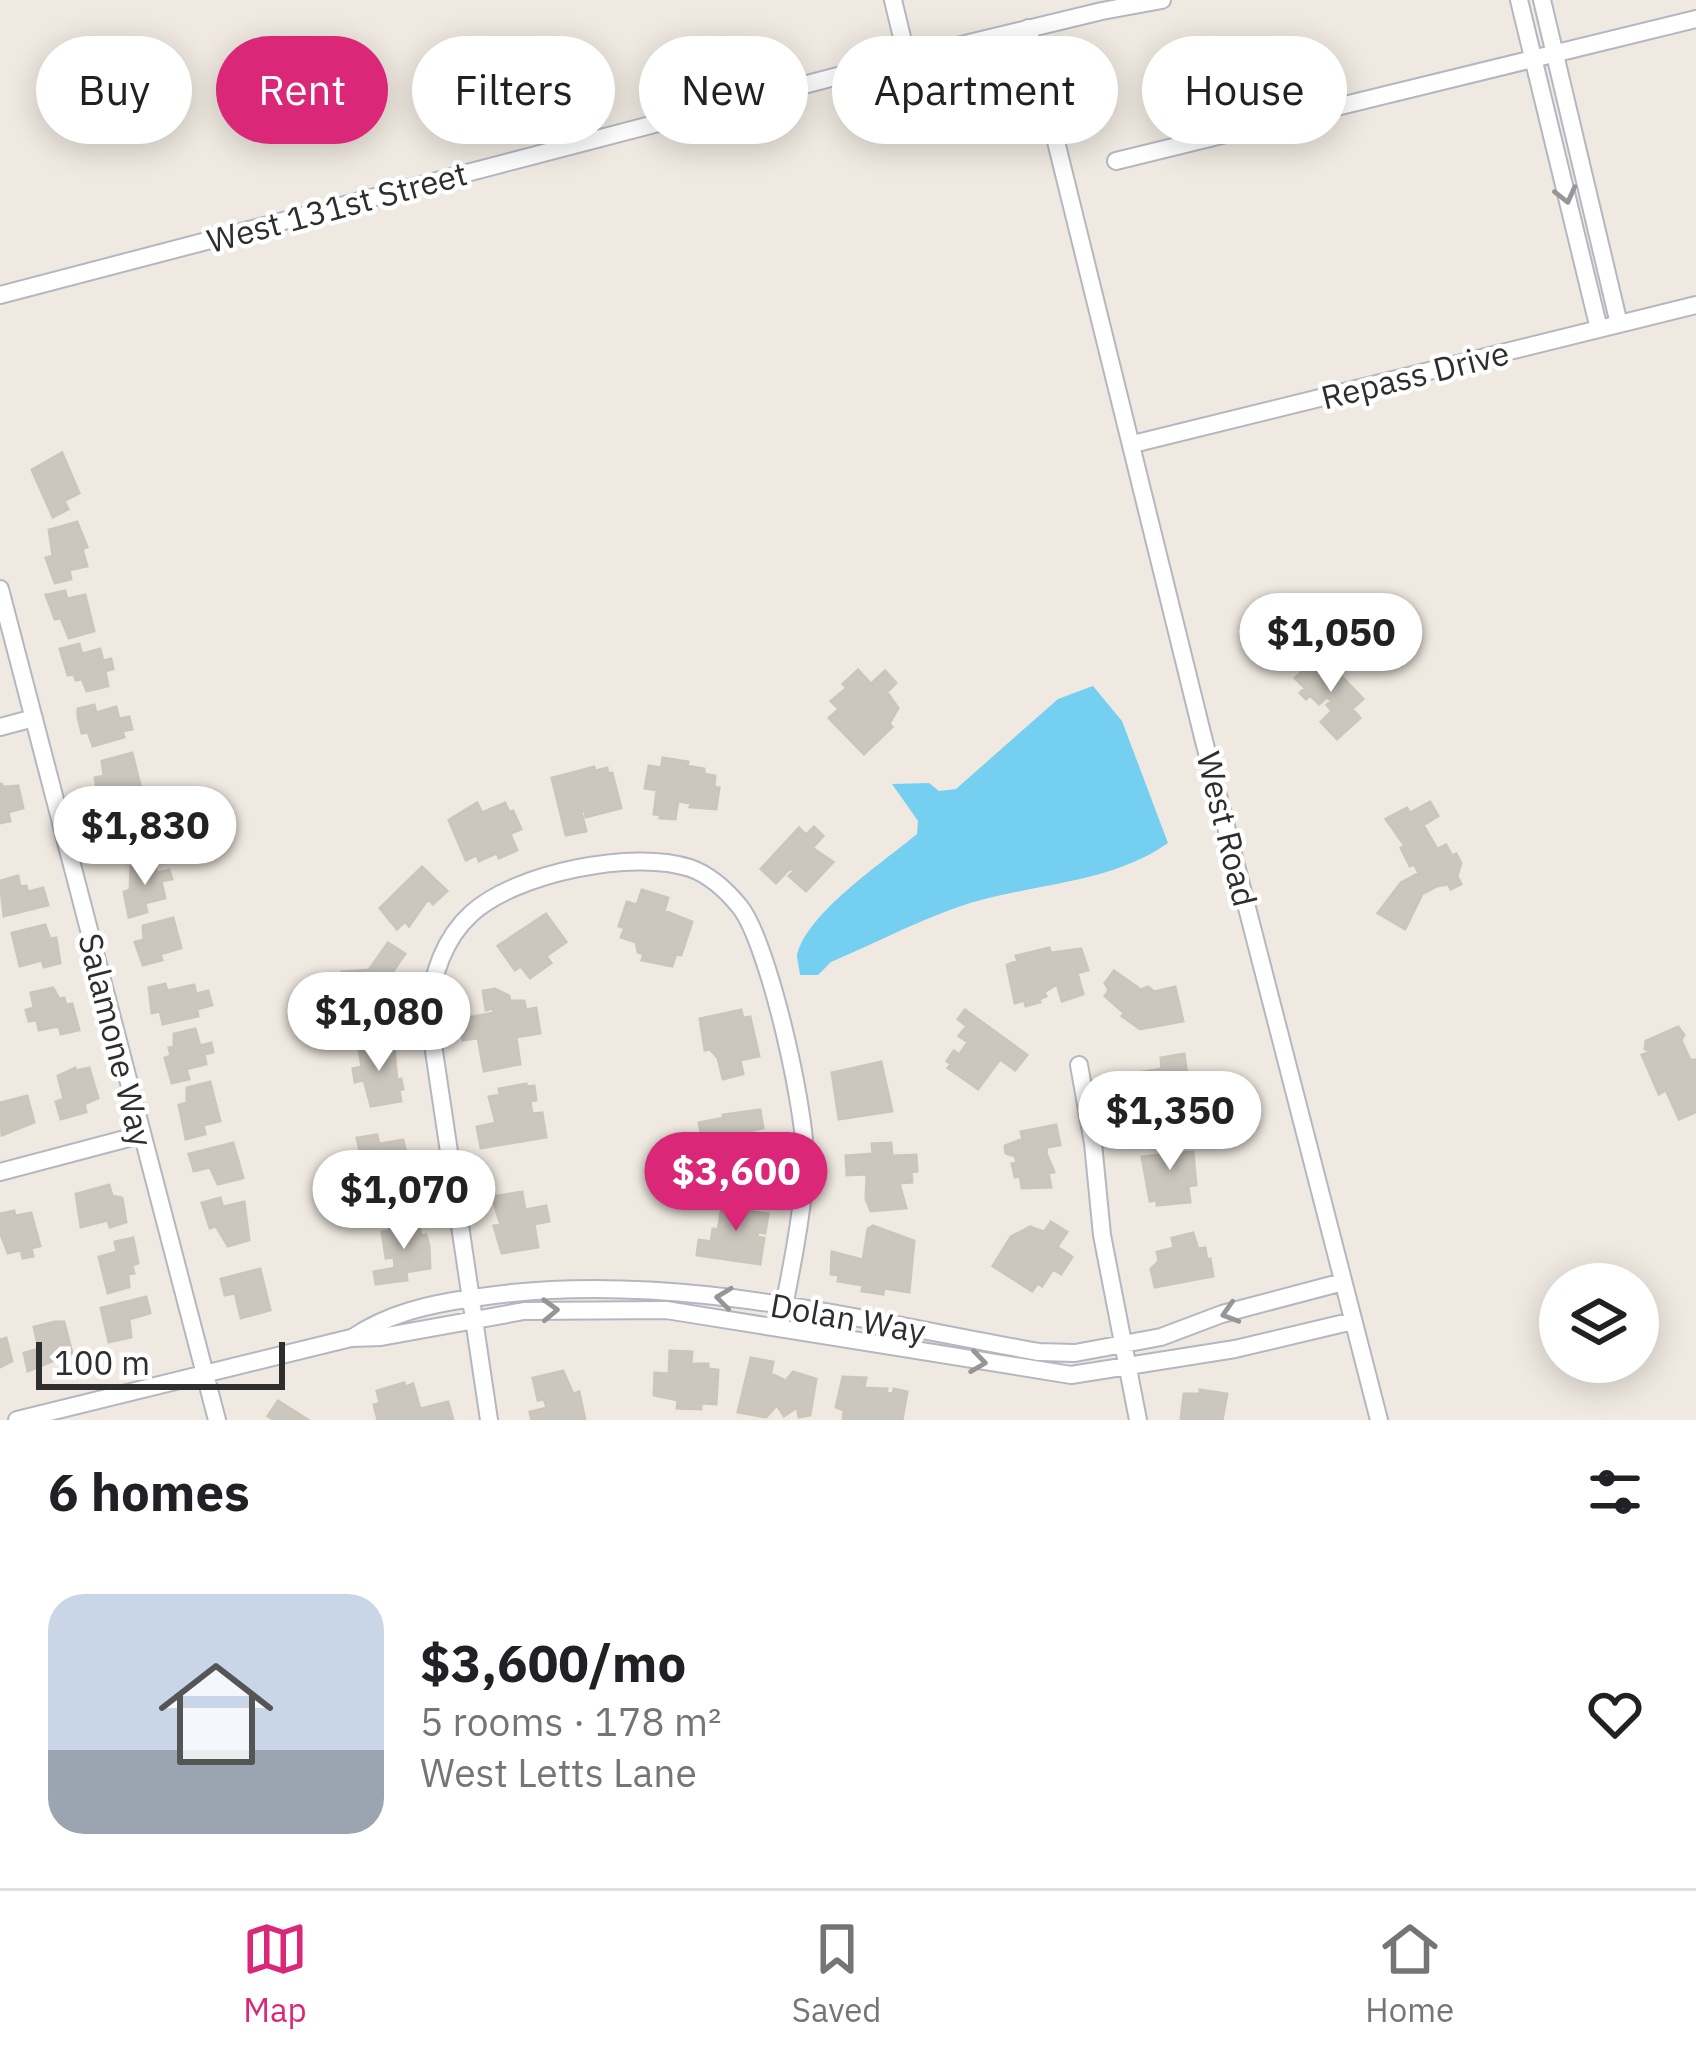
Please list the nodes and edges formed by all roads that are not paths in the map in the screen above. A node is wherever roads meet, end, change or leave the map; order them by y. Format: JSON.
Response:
{"nodes":[{"id":1,"x":893,"y":0,"type":"edge"},
{"id":2,"x":1162,"y":0,"type":"edge"},
{"id":3,"x":1519,"y":0,"type":"edge"},
{"id":4,"x":1542,"y":0,"type":"edge"},
{"id":5,"x":1696,"y":19,"type":"edge"},
{"id":6,"x":1028,"y":28,"type":"junction"},
{"id":7,"x":902,"y":36,"type":"edge"},
{"id":8,"x":996,"y":36,"type":"edge"},
{"id":9,"x":1555,"y":55,"type":"junction"},
{"id":10,"x":1533,"y":60,"type":"junction"},
{"id":11,"x":832,"y":78,"type":"edge"},
{"id":12,"x":1116,"y":161,"type":"dead end"},
{"id":13,"x":0,"y":295,"type":"edge"},
{"id":14,"x":1696,"y":304,"type":"edge"},
{"id":15,"x":1619,"y":324,"type":"junction"},
{"id":16,"x":1599,"y":329,"type":"junction"},
{"id":17,"x":1133,"y":444,"type":"junction"},
{"id":18,"x":0,"y":589,"type":"edge"},
{"id":19,"x":34,"y":718,"type":"junction"},
{"id":20,"x":0,"y":727,"type":"edge"},
{"id":21,"x":1079,"y":1066,"type":"dead end"},
{"id":22,"x":140,"y":1136,"type":"junction"},
{"id":23,"x":0,"y":1172,"type":"edge"},
{"id":24,"x":1343,"y":1282,"type":"junction"},
{"id":25,"x":471,"y":1298,"type":"junction"},
{"id":26,"x":784,"y":1305,"type":"junction"},
{"id":27,"x":475,"y":1320,"type":"junction"},
{"id":28,"x":1353,"y":1321,"type":"junction"},
{"id":29,"x":780,"y":1326,"type":"junction"},
{"id":30,"x":351,"y":1338,"type":"junction"},
{"id":31,"x":1125,"y":1344,"type":"junction"},
{"id":32,"x":1130,"y":1366,"type":"junction"},
{"id":33,"x":205,"y":1374,"type":"junction"},
{"id":34,"x":17,"y":1420,"type":"edge"},
{"id":35,"x":217,"y":1420,"type":"edge"},
{"id":36,"x":489,"y":1420,"type":"edge"},
{"id":37,"x":1138,"y":1420,"type":"edge"},
{"id":38,"x":1379,"y":1420,"type":"edge"}],
"edges":[{"from":1,"to":7,"type":"street"},
{"from":2,"to":6,"type":"street","name":"West 131st Street"},
{"from":3,"to":10,"type":"street"},
{"from":4,"to":9,"type":"street"},
{"from":5,"to":9,"type":"street"},
{"from":6,"to":8,"type":"street","name":"West 131st Street"},
{"from":6,"to":17,"type":"street","name":"West Road"},
{"from":9,"to":10,"type":"street"},
{"from":9,"to":15,"type":"street"},
{"from":10,"to":12,"type":"street"},
{"from":10,"to":16,"type":"street","one_way":true},
{"from":11,"to":13,"type":"street","name":"West 131st Street"},
{"from":14,"to":15,"type":"street","name":"Repass Drive"},
{"from":15,"to":16,"type":"street","name":"Repass Drive"},
{"from":16,"to":17,"type":"street","name":"Repass Drive"},
{"from":17,"to":24,"type":"street","name":"West Road"},
{"from":18,"to":19,"type":"street","name":"Salamone Way"},
{"from":19,"to":20,"type":"street"},
{"from":19,"to":22,"type":"street","name":"Salamone Way"},
{"from":21,"to":31,"type":"street"},
{"from":22,"to":23,"type":"street"},
{"from":22,"to":33,"type":"street","name":"Salamone Way"},
{"from":24,"to":28,"type":"street","name":"West Road"},
{"from":24,"to":31,"type":"street","name":"Dolan Way","one_way":true},
{"from":26,"to":25,"type":"street","name":"Dolan Way","one_way":true},
{"from":25,"to":26,"type":"street"},
{"from":25,"to":27,"type":"street"},
{"from":25,"to":30,"type":"street","name":"Dolan Way"},
{"from":26,"to":29,"type":"street"},
{"from":26,"to":31,"type":"street","name":"Dolan Way"},
{"from":27,"to":29,"type":"street","name":"Dolan Way","one_way":true},
{"from":27,"to":30,"type":"street","name":"Dolan Way"},
{"from":27,"to":36,"type":"street"},
{"from":28,"to":32,"type":"street","name":"Dolan Way"},
{"from":28,"to":38,"type":"street","name":"West Road"},
{"from":29,"to":32,"type":"street","name":"Dolan Way","one_way":true},
{"from":30,"to":33,"type":"street","name":"Dolan Way"},
{"from":31,"to":32,"type":"street"},
{"from":32,"to":37,"type":"street"},
{"from":33,"to":34,"type":"street","name":"Dolan Way"},
{"from":33,"to":35,"type":"street","name":"Salamone Way"}]}
